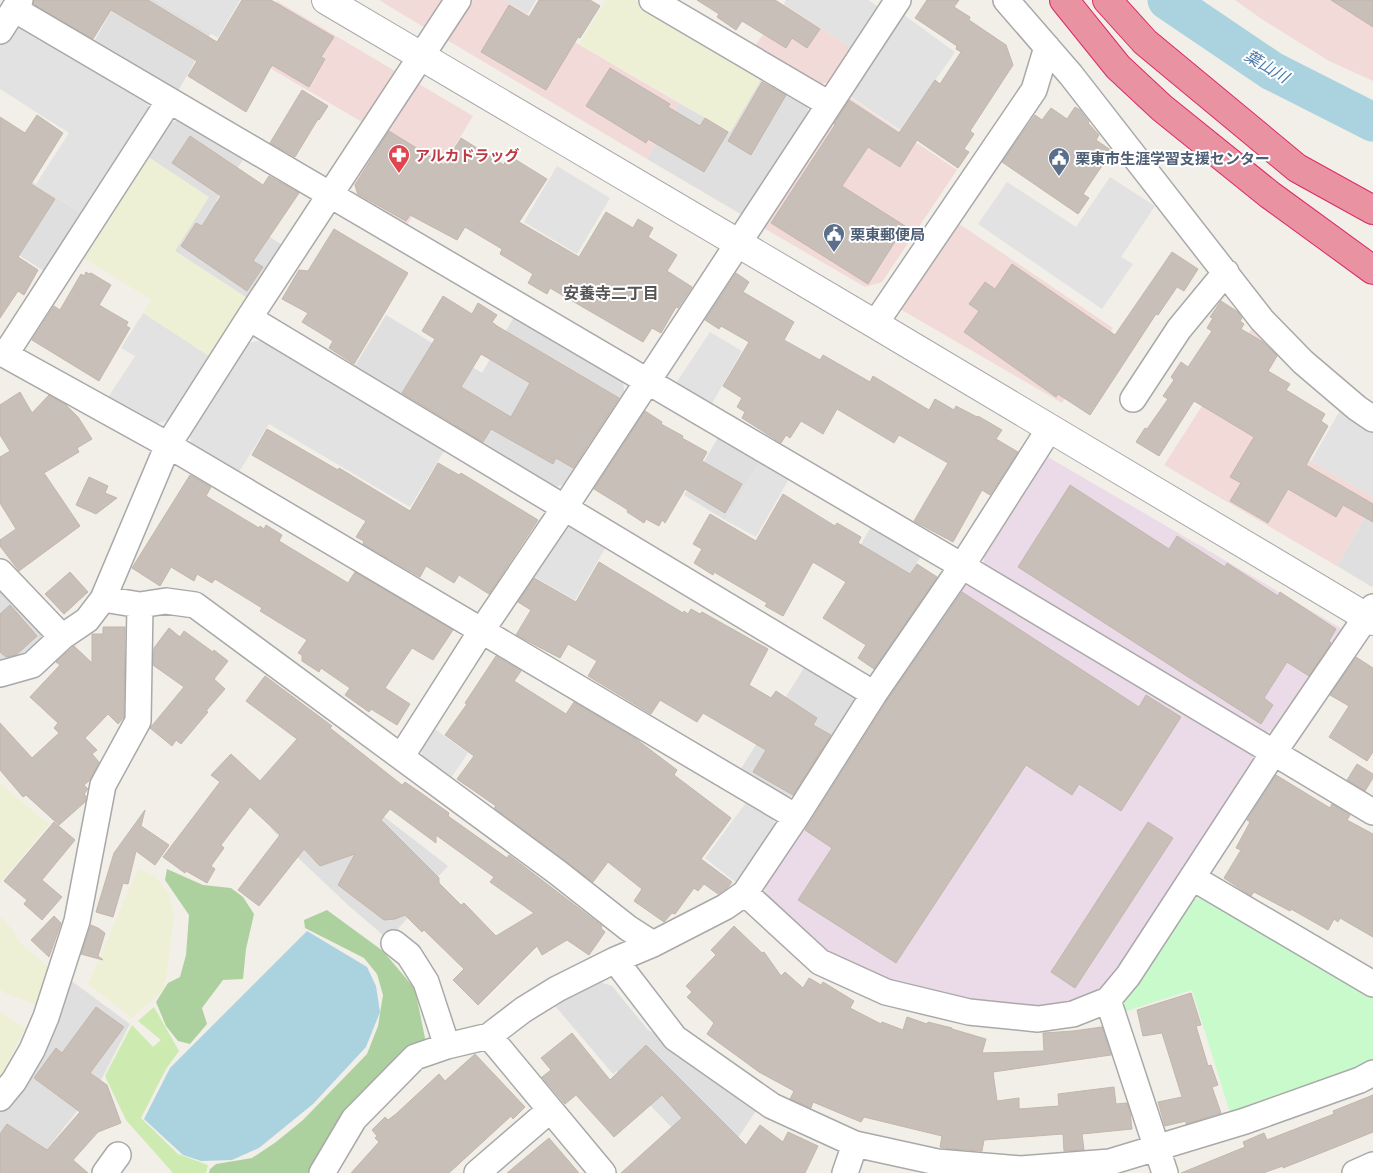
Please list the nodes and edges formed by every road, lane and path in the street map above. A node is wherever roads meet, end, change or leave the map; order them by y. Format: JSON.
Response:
{"nodes":[{"id":1,"x":326,"y":0,"type":"edge"},
{"id":2,"x":458,"y":0,"type":"edge"},
{"id":3,"x":898,"y":0,"type":"edge"},
{"id":4,"x":1006,"y":0,"type":"edge"},
{"id":5,"x":1064,"y":0,"type":"edge"},
{"id":6,"x":1106,"y":0,"type":"edge"},
{"id":7,"x":17,"y":4,"type":"edge"},
{"id":8,"x":667,"y":4,"type":"edge"},
{"id":9,"x":0,"y":31,"type":"edge"},
{"id":10,"x":1047,"y":47,"type":"junction"},
{"id":11,"x":421,"y":56,"type":"junction"},
{"id":12,"x":169,"y":101,"type":"junction"},
{"id":13,"x":829,"y":104,"type":"junction"},
{"id":14,"x":330,"y":195,"type":"junction"},
{"id":15,"x":1373,"y":210,"type":"edge"},
{"id":16,"x":738,"y":243,"type":"junction"},
{"id":17,"x":1373,"y":270,"type":"edge"},
{"id":18,"x":1226,"y":272,"type":"junction"},
{"id":19,"x":249,"y":318,"type":"junction"},
{"id":20,"x":875,"y":324,"type":"junction"},
{"id":21,"x":3,"y":353,"type":"edge"},
{"id":22,"x":648,"y":382,"type":"junction"},
{"id":23,"x":1133,"y":399,"type":"dead end"},
{"id":24,"x":1373,"y":419,"type":"edge"},
{"id":25,"x":1050,"y":428,"type":"junction"},
{"id":26,"x":168,"y":446,"type":"junction"},
{"id":27,"x":565,"y":507,"type":"junction"},
{"id":28,"x":962,"y":566,"type":"junction"},
{"id":29,"x":0,"y":572,"type":"edge"},
{"id":30,"x":103,"y":599,"type":"junction"},
{"id":31,"x":140,"y":604,"type":"junction"},
{"id":32,"x":1371,"y":615,"type":"edge"},
{"id":33,"x":482,"y":630,"type":"junction"},
{"id":34,"x":62,"y":637,"type":"junction"},
{"id":35,"x":0,"y":674,"type":"edge"},
{"id":36,"x":874,"y":694,"type":"junction"},
{"id":37,"x":1274,"y":752,"type":"junction"},
{"id":38,"x":401,"y":757,"type":"junction"},
{"id":39,"x":1373,"y":812,"type":"edge"},
{"id":40,"x":796,"y":817,"type":"junction"},
{"id":41,"x":1193,"y":878,"type":"junction"},
{"id":42,"x":745,"y":893,"type":"junction"},
{"id":43,"x":394,"y":943,"type":"dead end"},
{"id":44,"x":653,"y":944,"type":"junction"},
{"id":45,"x":615,"y":960,"type":"junction"},
{"id":46,"x":1373,"y":984,"type":"edge"},
{"id":47,"x":1108,"y":1000,"type":"junction"},
{"id":48,"x":488,"y":1036,"type":"junction"},
{"id":49,"x":447,"y":1046,"type":"junction"},
{"id":50,"x":1373,"y":1073,"type":"edge"},
{"id":51,"x":0,"y":1098,"type":"edge"},
{"id":52,"x":550,"y":1110,"type":"junction"},
{"id":53,"x":855,"y":1144,"type":"junction"},
{"id":54,"x":1158,"y":1148,"type":"junction"},
{"id":55,"x":1373,"y":1166,"type":"edge"},
{"id":56,"x":322,"y":1173,"type":"edge"},
{"id":57,"x":477,"y":1173,"type":"edge"},
{"id":58,"x":603,"y":1173,"type":"edge"},
{"id":59,"x":845,"y":1173,"type":"edge"},
{"id":60,"x":1165,"y":1173,"type":"edge"},
{"id":61,"x":1355,"y":1173,"type":"edge"}],
"edges":[{"from":1,"to":11,"type":"street"},
{"from":2,"to":11,"type":"street"},
{"from":3,"to":13,"type":"street"},
{"from":4,"to":10,"type":"street"},
{"from":5,"to":17,"type":"highway"},
{"from":6,"to":15,"type":"highway"},
{"from":7,"to":9,"type":"street"},
{"from":7,"to":12,"type":"street"},
{"from":8,"to":13,"type":"street"},
{"from":10,"to":18,"type":"street"},
{"from":10,"to":20,"type":"street"},
{"from":11,"to":14,"type":"street"},
{"from":11,"to":16,"type":"street"},
{"from":12,"to":14,"type":"street"},
{"from":12,"to":21,"type":"street"},
{"from":13,"to":16,"type":"street"},
{"from":14,"to":19,"type":"street"},
{"from":14,"to":22,"type":"street"},
{"from":16,"to":20,"type":"street"},
{"from":16,"to":22,"type":"street"},
{"from":18,"to":23,"type":"street"},
{"from":18,"to":24,"type":"street"},
{"from":19,"to":26,"type":"street"},
{"from":19,"to":27,"type":"street"},
{"from":20,"to":25,"type":"street"},
{"from":21,"to":26,"type":"street"},
{"from":22,"to":27,"type":"street"},
{"from":22,"to":28,"type":"street"},
{"from":25,"to":28,"type":"street"},
{"from":25,"to":32,"type":"street"},
{"from":26,"to":30,"type":"street"},
{"from":26,"to":33,"type":"street"},
{"from":27,"to":33,"type":"street"},
{"from":27,"to":36,"type":"street"},
{"from":28,"to":36,"type":"street"},
{"from":28,"to":37,"type":"street"},
{"from":29,"to":34,"type":"street"},
{"from":30,"to":31,"type":"street"},
{"from":30,"to":34,"type":"street"},
{"from":31,"to":38,"type":"street"},
{"from":31,"to":51,"type":"street"},
{"from":32,"to":37,"type":"street"},
{"from":33,"to":38,"type":"street"},
{"from":33,"to":40,"type":"street"},
{"from":34,"to":35,"type":"street"},
{"from":36,"to":40,"type":"street"},
{"from":37,"to":39,"type":"street"},
{"from":37,"to":41,"type":"street"},
{"from":38,"to":44,"type":"street"},
{"from":40,"to":42,"type":"street"},
{"from":41,"to":46,"type":"street"},
{"from":41,"to":47,"type":"street"},
{"from":42,"to":44,"type":"street"},
{"from":42,"to":47,"type":"street"},
{"from":43,"to":49,"type":"street"},
{"from":44,"to":45,"type":"street"},
{"from":45,"to":48,"type":"street"},
{"from":45,"to":53,"type":"street"},
{"from":47,"to":54,"type":"street"},
{"from":48,"to":49,"type":"street"},
{"from":48,"to":52,"type":"street"},
{"from":49,"to":56,"type":"street"},
{"from":50,"to":54,"type":"street"},
{"from":52,"to":57,"type":"street"},
{"from":52,"to":58,"type":"street"},
{"from":53,"to":54,"type":"street"},
{"from":53,"to":59,"type":"street"},
{"from":54,"to":60,"type":"street"},
{"from":55,"to":61,"type":"street"}]}
